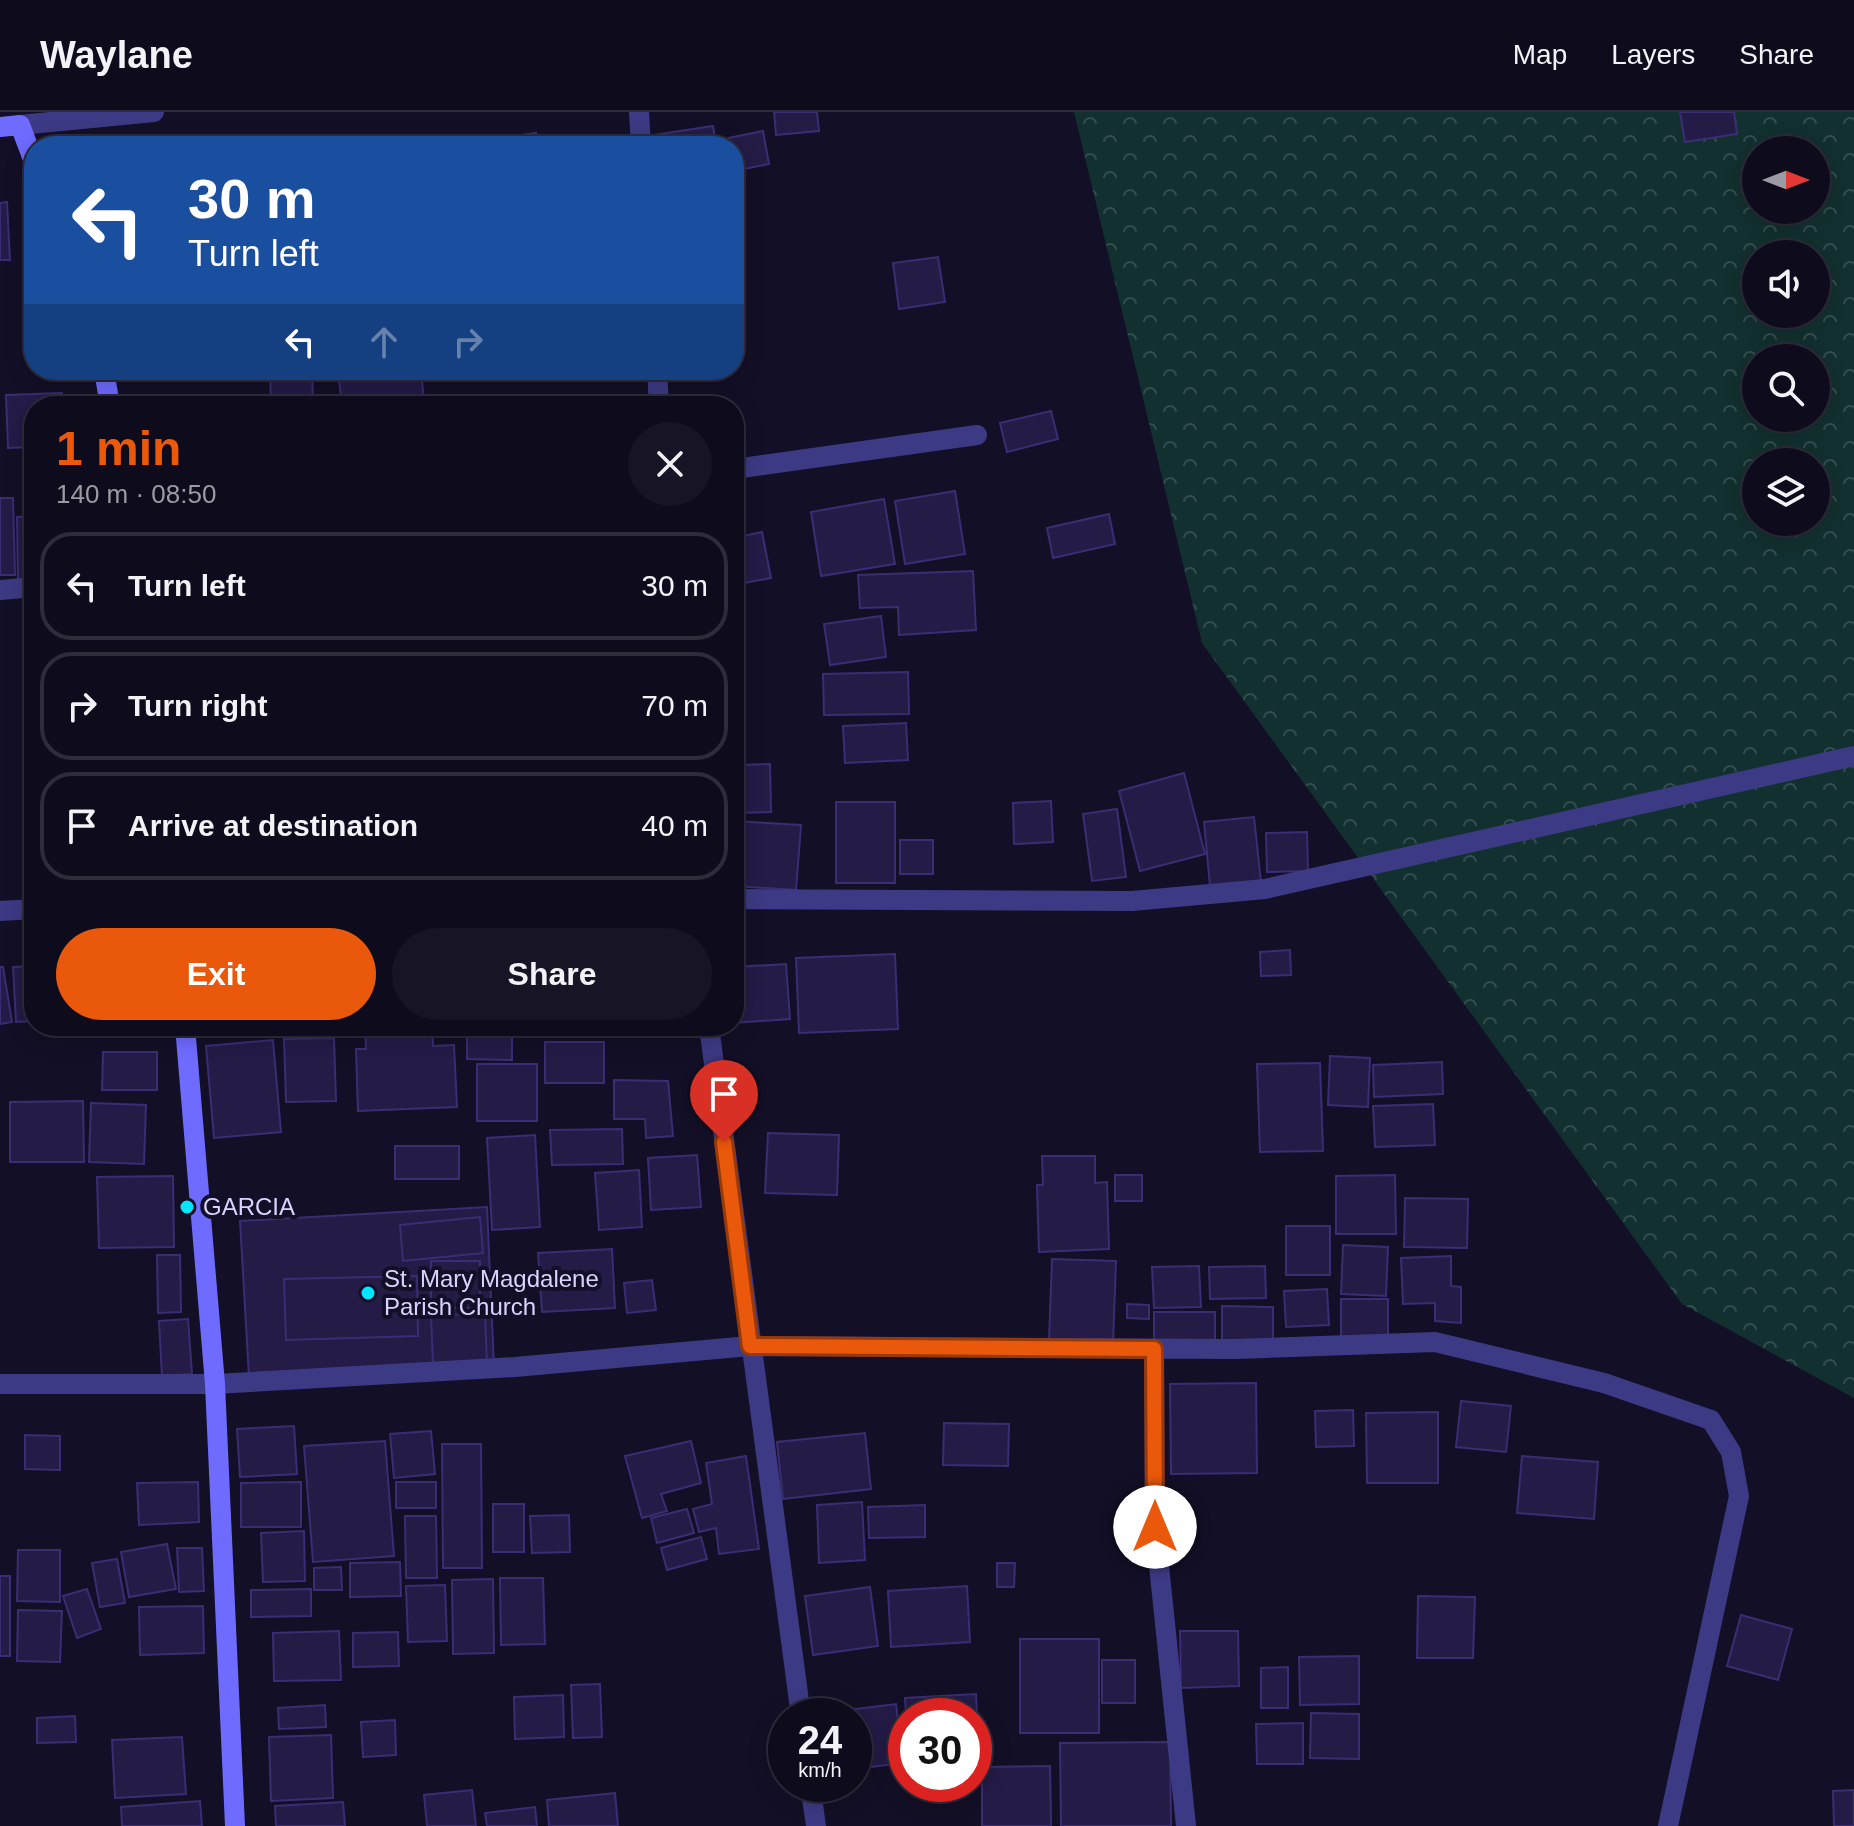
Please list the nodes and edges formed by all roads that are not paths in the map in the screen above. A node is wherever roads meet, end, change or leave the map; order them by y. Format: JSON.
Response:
{"nodes":[{"id":1,"x":154,"y":112,"type":"edge"},
{"id":2,"x":639,"y":112,"type":"edge"},
{"id":3,"x":10,"y":126,"type":"edge"},
{"id":4,"x":640,"y":136,"type":"edge"},
{"id":5,"x":24,"y":147,"type":"edge"},
{"id":6,"x":977,"y":435,"type":"dead end"},
{"id":7,"x":744,"y":468,"type":"edge"},
{"id":8,"x":24,"y":588,"type":"edge"},
{"id":9,"x":0,"y":590,"type":"edge"},
{"id":10,"x":1854,"y":756,"type":"edge"},
{"id":11,"x":744,"y":899,"type":"edge"},
{"id":12,"x":24,"y":910,"type":"edge"},
{"id":13,"x":0,"y":911,"type":"edge"},
{"id":14,"x":186,"y":1036,"type":"edge"},
{"id":15,"x":710,"y":1036,"type":"edge"},
{"id":16,"x":750,"y":1346,"type":"junction"},
{"id":17,"x":1154,"y":1349,"type":"junction"},
{"id":18,"x":0,"y":1384,"type":"edge"},
{"id":19,"x":215,"y":1384,"type":"junction"},
{"id":20,"x":799,"y":1698,"type":"edge"},
{"id":21,"x":813,"y":1802,"type":"edge"},
{"id":22,"x":235,"y":1826,"type":"edge"},
{"id":23,"x":816,"y":1826,"type":"edge"},
{"id":24,"x":1186,"y":1826,"type":"edge"},
{"id":25,"x":1668,"y":1826,"type":"edge"}],
"edges":[{"from":1,"to":3,"type":"street"},
{"from":2,"to":4,"type":"street"},
{"from":3,"to":5,"type":"street"},
{"from":6,"to":7,"type":"street"},
{"from":8,"to":9,"type":"street"},
{"from":10,"to":11,"type":"street"},
{"from":12,"to":13,"type":"street"},
{"from":14,"to":19,"type":"street"},
{"from":15,"to":16,"type":"street"},
{"from":16,"to":17,"type":"street"},
{"from":16,"to":19,"type":"street"},
{"from":16,"to":20,"type":"street"},
{"from":17,"to":24,"type":"street"},
{"from":17,"to":25,"type":"street"},
{"from":18,"to":19,"type":"street"},
{"from":19,"to":22,"type":"street"},
{"from":21,"to":23,"type":"street"}]}
